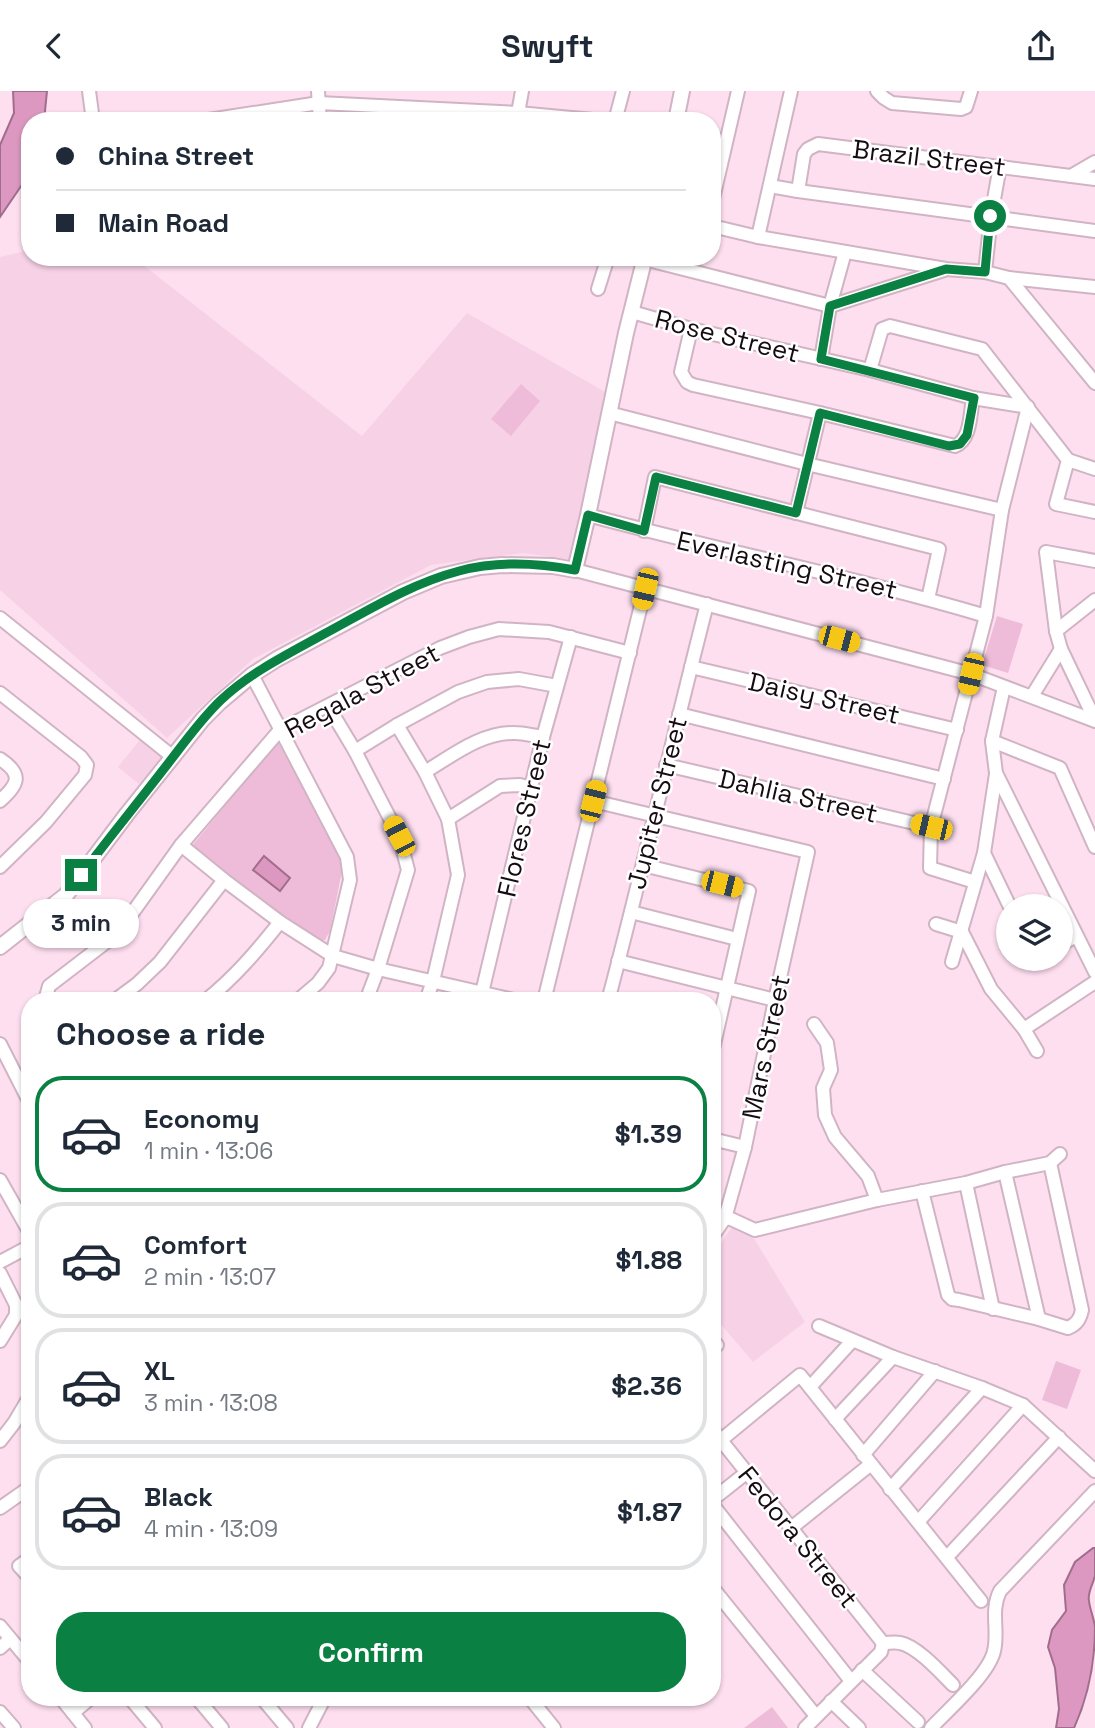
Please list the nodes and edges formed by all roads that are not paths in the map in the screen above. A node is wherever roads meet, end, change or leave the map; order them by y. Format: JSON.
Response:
{"nodes":[{"id":1,"x":89,"y":91,"type":"edge"},
{"id":2,"x":522,"y":91,"type":"edge"},
{"id":3,"x":623,"y":91,"type":"edge"},
{"id":4,"x":682,"y":91,"type":"edge"},
{"id":5,"x":738,"y":91,"type":"edge"},
{"id":6,"x":791,"y":91,"type":"edge"},
{"id":7,"x":877,"y":91,"type":"edge"},
{"id":8,"x":971,"y":91,"type":"edge"},
{"id":9,"x":318,"y":97,"type":"edge"},
{"id":10,"x":92,"y":112,"type":"edge"},
{"id":11,"x":246,"y":112,"type":"edge"},
{"id":12,"x":506,"y":112,"type":"edge"},
{"id":13,"x":518,"y":112,"type":"edge"},
{"id":14,"x":617,"y":112,"type":"edge"},
{"id":15,"x":678,"y":112,"type":"edge"},
{"id":16,"x":1095,"y":162,"type":"edge"},
{"id":17,"x":721,"y":164,"type":"edge"},
{"id":18,"x":1000,"y":166,"type":"junction"},
{"id":19,"x":1071,"y":176,"type":"junction"},
{"id":20,"x":1095,"y":179,"type":"edge"},
{"id":21,"x":770,"y":186,"type":"junction"},
{"id":22,"x":798,"y":191,"type":"junction"},
{"id":23,"x":990,"y":216,"type":"junction"},
{"id":24,"x":721,"y":228,"type":"edge"},
{"id":25,"x":1095,"y":231,"type":"edge"},
{"id":26,"x":758,"y":237,"type":"junction"},
{"id":27,"x":845,"y":251,"type":"junction"},
{"id":28,"x":605,"y":266,"type":"edge"},
{"id":29,"x":643,"y":266,"type":"edge"},
{"id":30,"x":676,"y":266,"type":"edge"},
{"id":31,"x":946,"y":269,"type":"junction"},
{"id":32,"x":985,"y":272,"type":"junction"},
{"id":33,"x":1009,"y":278,"type":"junction"},
{"id":34,"x":1095,"y":287,"type":"edge"},
{"id":35,"x":598,"y":289,"type":"dead end"},
{"id":36,"x":830,"y":306,"type":"junction"},
{"id":37,"x":632,"y":312,"type":"junction"},
{"id":38,"x":691,"y":329,"type":"junction"},
{"id":39,"x":821,"y":359,"type":"junction"},
{"id":40,"x":870,"y":370,"type":"junction"},
{"id":41,"x":1095,"y":383,"type":"edge"},
{"id":42,"x":974,"y":398,"type":"junction"},
{"id":43,"x":1028,"y":407,"type":"junction"},
{"id":44,"x":609,"y":413,"type":"junction"},
{"id":45,"x":820,"y":413,"type":"junction"},
{"id":46,"x":1068,"y":460,"type":"junction"},
{"id":47,"x":807,"y":464,"type":"junction"},
{"id":48,"x":1095,"y":469,"type":"edge"},
{"id":49,"x":1002,"y":510,"type":"junction"},
{"id":50,"x":1095,"y":512,"type":"edge"},
{"id":51,"x":796,"y":513,"type":"junction"},
{"id":52,"x":588,"y":515,"type":"junction"},
{"id":53,"x":644,"y":531,"type":"junction"},
{"id":54,"x":1095,"y":561,"type":"edge"},
{"id":55,"x":575,"y":570,"type":"junction"},
{"id":56,"x":645,"y":589,"type":"junction"},
{"id":57,"x":928,"y":599,"type":"junction"},
{"id":58,"x":1095,"y":601,"type":"edge"},
{"id":59,"x":707,"y":604,"type":"junction"},
{"id":60,"x":986,"y":616,"type":"junction"},
{"id":61,"x":0,"y":618,"type":"edge"},
{"id":62,"x":1056,"y":631,"type":"junction"},
{"id":63,"x":571,"y":637,"type":"junction"},
{"id":64,"x":1061,"y":649,"type":"junction"},
{"id":65,"x":630,"y":653,"type":"junction"},
{"id":66,"x":691,"y":667,"type":"junction"},
{"id":67,"x":971,"y":674,"type":"junction"},
{"id":68,"x":252,"y":675,"type":"junction"},
{"id":69,"x":557,"y":686,"type":"junction"},
{"id":70,"x":1004,"y":687,"type":"junction"},
{"id":71,"x":0,"y":693,"type":"edge"},
{"id":72,"x":1032,"y":696,"type":"junction"},
{"id":73,"x":328,"y":706,"type":"junction"},
{"id":74,"x":679,"y":714,"type":"junction"},
{"id":75,"x":1095,"y":720,"type":"edge"},
{"id":76,"x":397,"y":725,"type":"junction"},
{"id":77,"x":280,"y":730,"type":"junction"},
{"id":78,"x":957,"y":730,"type":"junction"},
{"id":79,"x":543,"y":737,"type":"junction"},
{"id":80,"x":992,"y":741,"type":"junction"},
{"id":81,"x":355,"y":751,"type":"junction"},
{"id":82,"x":173,"y":757,"type":"junction"},
{"id":83,"x":0,"y":759,"type":"edge"},
{"id":84,"x":666,"y":765,"type":"junction"},
{"id":85,"x":425,"y":772,"type":"junction"},
{"id":86,"x":996,"y":773,"type":"junction"},
{"id":87,"x":944,"y":779,"type":"junction"},
{"id":88,"x":531,"y":788,"type":"junction"},
{"id":89,"x":0,"y":801,"type":"edge"},
{"id":90,"x":593,"y":801,"type":"junction"},
{"id":91,"x":653,"y":816,"type":"junction"},
{"id":92,"x":448,"y":819,"type":"junction"},
{"id":93,"x":931,"y":827,"type":"junction"},
{"id":94,"x":181,"y":845,"type":"junction"},
{"id":95,"x":1095,"y":847,"type":"edge"},
{"id":96,"x":984,"y":853,"type":"junction"},
{"id":97,"x":643,"y":865,"type":"junction"},
{"id":98,"x":0,"y":867,"type":"edge"},
{"id":99,"x":223,"y":880,"type":"junction"},
{"id":100,"x":975,"y":882,"type":"junction"},
{"id":101,"x":1004,"y":894,"type":"edge"},
{"id":102,"x":631,"y":912,"type":"junction"},
{"id":103,"x":280,"y":922,"type":"junction"},
{"id":104,"x":936,"y":924,"type":"dead end"},
{"id":105,"x":962,"y":932,"type":"junction"},
{"id":106,"x":1076,"y":936,"type":"junction"},
{"id":107,"x":1073,"y":938,"type":"edge"},
{"id":108,"x":737,"y":939,"type":"junction"},
{"id":109,"x":0,"y":947,"type":"edge"},
{"id":110,"x":333,"y":956,"type":"junction"},
{"id":111,"x":618,"y":961,"type":"junction"},
{"id":112,"x":952,"y":963,"type":"dead end"},
{"id":113,"x":378,"y":969,"type":"junction"},
{"id":114,"x":1095,"y":972,"type":"edge"},
{"id":115,"x":433,"y":981,"type":"junction"},
{"id":116,"x":1095,"y":982,"type":"edge"},
{"id":117,"x":727,"y":989,"type":"junction"},
{"id":118,"x":47,"y":992,"type":"edge"},
{"id":119,"x":126,"y":992,"type":"edge"},
{"id":120,"x":216,"y":992,"type":"edge"},
{"id":121,"x":308,"y":992,"type":"edge"},
{"id":122,"x":369,"y":992,"type":"edge"},
{"id":123,"x":429,"y":992,"type":"edge"},
{"id":124,"x":466,"y":992,"type":"edge"},
{"id":125,"x":482,"y":992,"type":"edge"},
{"id":126,"x":546,"y":992,"type":"edge"},
{"id":127,"x":610,"y":992,"type":"edge"},
{"id":128,"x":775,"y":1000,"type":"junction"},
{"id":129,"x":721,"y":1011,"type":"edge"},
{"id":130,"x":814,"y":1024,"type":"dead end"},
{"id":131,"x":1024,"y":1029,"type":"junction"},
{"id":132,"x":0,"y":1044,"type":"edge"},
{"id":133,"x":1037,"y":1051,"type":"dead end"},
{"id":134,"x":21,"y":1085,"type":"edge"},
{"id":135,"x":721,"y":1141,"type":"edge"},
{"id":136,"x":745,"y":1147,"type":"junction"},
{"id":137,"x":1005,"y":1172,"type":"junction"},
{"id":138,"x":0,"y":1180,"type":"edge"},
{"id":139,"x":966,"y":1183,"type":"junction"},
{"id":140,"x":922,"y":1191,"type":"junction"},
{"id":141,"x":5,"y":1200,"type":"edge"},
{"id":142,"x":877,"y":1200,"type":"junction"},
{"id":143,"x":724,"y":1218,"type":"junction"},
{"id":144,"x":21,"y":1221,"type":"edge"},
{"id":145,"x":721,"y":1223,"type":"edge"},
{"id":146,"x":21,"y":1251,"type":"edge"},
{"id":147,"x":0,"y":1262,"type":"edge"},
{"id":148,"x":0,"y":1273,"type":"edge"},
{"id":149,"x":993,"y":1309,"type":"junction"},
{"id":150,"x":1039,"y":1319,"type":"junction"},
{"id":151,"x":819,"y":1326,"type":"dead end"},
{"id":152,"x":852,"y":1341,"type":"junction"},
{"id":153,"x":0,"y":1342,"type":"edge"},
{"id":154,"x":893,"y":1357,"type":"junction"},
{"id":155,"x":934,"y":1371,"type":"junction"},
{"id":156,"x":810,"y":1387,"type":"junction"},
{"id":157,"x":982,"y":1388,"type":"junction"},
{"id":158,"x":1023,"y":1405,"type":"junction"},
{"id":159,"x":21,"y":1411,"type":"edge"},
{"id":160,"x":835,"y":1419,"type":"junction"},
{"id":161,"x":1059,"y":1437,"type":"junction"},
{"id":162,"x":721,"y":1440,"type":"joint"},
{"id":163,"x":0,"y":1441,"type":"edge"},
{"id":164,"x":867,"y":1459,"type":"junction"},
{"id":165,"x":1095,"y":1471,"type":"edge"},
{"id":166,"x":746,"y":1473,"type":"junction"},
{"id":167,"x":890,"y":1489,"type":"junction"},
{"id":168,"x":1095,"y":1491,"type":"edge"},
{"id":169,"x":21,"y":1493,"type":"edge"},
{"id":170,"x":721,"y":1494,"type":"edge"},
{"id":171,"x":0,"y":1508,"type":"edge"},
{"id":172,"x":721,"y":1514,"type":"edge"},
{"id":173,"x":918,"y":1523,"type":"junction"},
{"id":174,"x":790,"y":1529,"type":"junction"},
{"id":175,"x":947,"y":1557,"type":"junction"},
{"id":176,"x":721,"y":1598,"type":"edge"},
{"id":177,"x":981,"y":1601,"type":"dead end"},
{"id":178,"x":0,"y":1626,"type":"edge"},
{"id":179,"x":10,"y":1639,"type":"junction"},
{"id":180,"x":883,"y":1643,"type":"junction"},
{"id":181,"x":0,"y":1648,"type":"edge"},
{"id":182,"x":21,"y":1652,"type":"edge"},
{"id":183,"x":862,"y":1670,"type":"junction"},
{"id":184,"x":851,"y":1681,"type":"junction"},
{"id":185,"x":953,"y":1685,"type":"dead end"},
{"id":186,"x":831,"y":1701,"type":"junction"},
{"id":187,"x":67,"y":1706,"type":"edge"},
{"id":188,"x":81,"y":1706,"type":"edge"},
{"id":189,"x":137,"y":1706,"type":"edge"},
{"id":190,"x":204,"y":1706,"type":"edge"},
{"id":191,"x":269,"y":1706,"type":"edge"},
{"id":192,"x":320,"y":1706,"type":"edge"},
{"id":193,"x":536,"y":1706,"type":"edge"},
{"id":194,"x":73,"y":1713,"type":"junction"},
{"id":195,"x":816,"y":1716,"type":"junction"},
{"id":196,"x":918,"y":1722,"type":"dead end"},
{"id":197,"x":85,"y":1728,"type":"edge"},
{"id":198,"x":155,"y":1728,"type":"edge"},
{"id":199,"x":222,"y":1728,"type":"edge"},
{"id":200,"x":287,"y":1728,"type":"edge"},
{"id":201,"x":309,"y":1728,"type":"edge"},
{"id":202,"x":554,"y":1728,"type":"edge"},
{"id":203,"x":804,"y":1728,"type":"edge"},
{"id":204,"x":859,"y":1728,"type":"edge"},
{"id":205,"x":931,"y":1728,"type":"edge"}],
"edges":[{"from":1,"to":10,"type":"street"},
{"from":2,"to":13,"type":"street"},
{"from":3,"to":14,"type":"street"},
{"from":4,"to":15,"type":"main road"},
{"from":5,"to":17,"type":"street"},
{"from":6,"to":21,"type":"street"},
{"from":7,"to":8,"type":"street"},
{"from":9,"to":11,"type":"street"},
{"from":9,"to":12,"type":"street"},
{"from":16,"to":19,"type":"street"},
{"from":18,"to":19,"type":"street","name":"Brazil Street"},
{"from":18,"to":22,"type":"street","name":"Brazil Street"},
{"from":18,"to":23,"type":"street"},
{"from":19,"to":20,"type":"street","name":"Brazil Street"},
{"from":21,"to":22,"type":"street"},
{"from":21,"to":26,"type":"street"},
{"from":22,"to":23,"type":"street"},
{"from":23,"to":25,"type":"street"},
{"from":23,"to":32,"type":"street"},
{"from":24,"to":26,"type":"street"},
{"from":26,"to":27,"type":"street"},
{"from":27,"to":31,"type":"street"},
{"from":27,"to":36,"type":"street"},
{"from":28,"to":35,"type":"street"},
{"from":29,"to":37,"type":"main road"},
{"from":30,"to":36,"type":"street"},
{"from":31,"to":32,"type":"street"},
{"from":31,"to":36,"type":"street"},
{"from":32,"to":33,"type":"street"},
{"from":33,"to":34,"type":"street"},
{"from":33,"to":41,"type":"street"},
{"from":36,"to":39,"type":"street"},
{"from":37,"to":38,"type":"street","name":"Rose Street"},
{"from":37,"to":44,"type":"main road"},
{"from":38,"to":39,"type":"street","name":"Rose Street"},
{"from":38,"to":45,"type":"street"},
{"from":39,"to":40,"type":"street","name":"Rose Street"},
{"from":40,"to":42,"type":"street","name":"Rose Street"},
{"from":40,"to":43,"type":"street"},
{"from":42,"to":43,"type":"street","name":"Rose Street"},
{"from":42,"to":45,"type":"street"},
{"from":43,"to":46,"type":"street"},
{"from":43,"to":49,"type":"street"},
{"from":44,"to":47,"type":"street"},
{"from":44,"to":52,"type":"main road"},
{"from":45,"to":47,"type":"street"},
{"from":46,"to":48,"type":"street"},
{"from":46,"to":50,"type":"street"},
{"from":47,"to":49,"type":"street"},
{"from":47,"to":51,"type":"street"},
{"from":49,"to":60,"type":"street"},
{"from":51,"to":53,"type":"street"},
{"from":51,"to":57,"type":"street"},
{"from":52,"to":53,"type":"street","name":"Everlasting Street"},
{"from":52,"to":55,"type":"main road"},
{"from":53,"to":57,"type":"street","name":"Everlasting Street"},
{"from":54,"to":62,"type":"street"},
{"from":55,"to":56,"type":"street"},
{"from":55,"to":68,"type":"main road"},
{"from":56,"to":59,"type":"street"},
{"from":56,"to":65,"type":"street"},
{"from":57,"to":60,"type":"street","name":"Everlasting Street"},
{"from":58,"to":62,"type":"street"},
{"from":59,"to":66,"type":"street","name":"Jupiter Street"},
{"from":59,"to":67,"type":"street"},
{"from":60,"to":67,"type":"street"},
{"from":61,"to":82,"type":"street"},
{"from":62,"to":64,"type":"street"},
{"from":63,"to":65,"type":"street","name":"Regala Street"},
{"from":63,"to":69,"type":"street","name":"Flores Street"},
{"from":63,"to":73,"type":"street","name":"Regala Street"},
{"from":64,"to":72,"type":"street"},
{"from":64,"to":75,"type":"street"},
{"from":65,"to":90,"type":"street"},
{"from":66,"to":74,"type":"street","name":"Jupiter Street"},
{"from":66,"to":78,"type":"street","name":"Daisy Street"},
{"from":67,"to":70,"type":"street"},
{"from":67,"to":78,"type":"street"},
{"from":68,"to":77,"type":"street"},
{"from":68,"to":82,"type":"main road"},
{"from":69,"to":76,"type":"street"},
{"from":69,"to":79,"type":"street","name":"Flores Street"},
{"from":70,"to":72,"type":"street"},
{"from":70,"to":80,"type":"street"},
{"from":71,"to":98,"type":"street"},
{"from":72,"to":75,"type":"street"},
{"from":73,"to":77,"type":"street","name":"Regala Street"},
{"from":73,"to":81,"type":"street"},
{"from":74,"to":84,"type":"street","name":"Jupiter Street"},
{"from":74,"to":87,"type":"street"},
{"from":76,"to":81,"type":"street"},
{"from":76,"to":85,"type":"street"},
{"from":77,"to":94,"type":"street","name":"Regala Street"},
{"from":77,"to":110,"type":"street"},
{"from":78,"to":87,"type":"street"},
{"from":79,"to":85,"type":"street"},
{"from":79,"to":88,"type":"street","name":"Flores Street"},
{"from":80,"to":86,"type":"street"},
{"from":80,"to":95,"type":"street"},
{"from":81,"to":113,"type":"street"},
{"from":82,"to":109,"type":"main road"},
{"from":83,"to":89,"type":"street"},
{"from":84,"to":91,"type":"street","name":"Jupiter Street"},
{"from":84,"to":93,"type":"street","name":"Dahlia Street"},
{"from":85,"to":92,"type":"street"},
{"from":86,"to":96,"type":"street"},
{"from":86,"to":106,"type":"street"},
{"from":87,"to":93,"type":"street"},
{"from":88,"to":92,"type":"street"},
{"from":88,"to":125,"type":"street","name":"Flores Street"},
{"from":90,"to":91,"type":"street"},
{"from":90,"to":126,"type":"street"},
{"from":91,"to":97,"type":"street","name":"Jupiter Street"},
{"from":91,"to":128,"type":"street","name":"Mars Street"},
{"from":92,"to":115,"type":"street"},
{"from":93,"to":100,"type":"street"},
{"from":94,"to":99,"type":"street"},
{"from":94,"to":118,"type":"street","name":"Regala Street"},
{"from":96,"to":100,"type":"street"},
{"from":96,"to":101,"type":"street"},
{"from":97,"to":102,"type":"street","name":"Jupiter Street"},
{"from":97,"to":108,"type":"street"},
{"from":99,"to":103,"type":"street"},
{"from":99,"to":119,"type":"street"},
{"from":100,"to":105,"type":"street"},
{"from":102,"to":108,"type":"street"},
{"from":102,"to":111,"type":"street","name":"Jupiter Street"},
{"from":103,"to":110,"type":"street"},
{"from":103,"to":120,"type":"street"},
{"from":104,"to":105,"type":"street"},
{"from":105,"to":112,"type":"street"},
{"from":105,"to":131,"type":"street"},
{"from":106,"to":107,"type":"street"},
{"from":106,"to":114,"type":"street"},
{"from":108,"to":117,"type":"street"},
{"from":110,"to":113,"type":"street"},
{"from":110,"to":121,"type":"street"},
{"from":111,"to":117,"type":"street"},
{"from":111,"to":127,"type":"street","name":"Jupiter Street"},
{"from":113,"to":115,"type":"street"},
{"from":113,"to":122,"type":"street"},
{"from":115,"to":123,"type":"street"},
{"from":115,"to":124,"type":"street"},
{"from":116,"to":131,"type":"street"},
{"from":117,"to":128,"type":"street"},
{"from":117,"to":129,"type":"street"},
{"from":128,"to":136,"type":"street","name":"Mars Street"},
{"from":130,"to":142,"type":"street"},
{"from":131,"to":133,"type":"street"},
{"from":132,"to":134,"type":"street"},
{"from":135,"to":136,"type":"street"},
{"from":136,"to":143,"type":"street","name":"Mars Street"},
{"from":137,"to":139,"type":"street"},
{"from":137,"to":150,"type":"street"},
{"from":137,"to":150,"type":"street"},
{"from":138,"to":141,"type":"street"},
{"from":139,"to":140,"type":"street"},
{"from":139,"to":149,"type":"street"},
{"from":140,"to":142,"type":"street"},
{"from":140,"to":149,"type":"street"},
{"from":141,"to":144,"type":"street"},
{"from":142,"to":143,"type":"street"},
{"from":143,"to":145,"type":"street","name":"Mars Street"},
{"from":146,"to":147,"type":"street"},
{"from":148,"to":153,"type":"street"},
{"from":149,"to":150,"type":"street"},
{"from":151,"to":152,"type":"street"},
{"from":152,"to":154,"type":"street"},
{"from":152,"to":156,"type":"street"},
{"from":154,"to":155,"type":"street"},
{"from":154,"to":160,"type":"street"},
{"from":155,"to":157,"type":"street"},
{"from":155,"to":164,"type":"street"},
{"from":156,"to":160,"type":"street"},
{"from":156,"to":162,"type":"street"},
{"from":157,"to":158,"type":"street"},
{"from":157,"to":167,"type":"street"},
{"from":158,"to":161,"type":"street"},
{"from":158,"to":173,"type":"street"},
{"from":159,"to":163,"type":"street"},
{"from":160,"to":164,"type":"street"},
{"from":161,"to":165,"type":"street"},
{"from":161,"to":175,"type":"street"},
{"from":162,"to":166,"type":"street","name":"Fedora Street"},
{"from":164,"to":167,"type":"street"},
{"from":164,"to":174,"type":"street"},
{"from":166,"to":170,"type":"street"},
{"from":166,"to":174,"type":"street","name":"Fedora Street"},
{"from":167,"to":173,"type":"street"},
{"from":168,"to":205,"type":"street"},
{"from":169,"to":171,"type":"street"},
{"from":172,"to":184,"type":"street"},
{"from":173,"to":175,"type":"street"},
{"from":174,"to":180,"type":"street","name":"Fedora Street"},
{"from":175,"to":177,"type":"street"},
{"from":176,"to":195,"type":"street"},
{"from":178,"to":179,"type":"street"},
{"from":179,"to":181,"type":"street"},
{"from":179,"to":182,"type":"street"},
{"from":180,"to":183,"type":"street"},
{"from":180,"to":185,"type":"street"},
{"from":183,"to":184,"type":"street"},
{"from":183,"to":196,"type":"street"},
{"from":184,"to":186,"type":"street"},
{"from":186,"to":195,"type":"street"},
{"from":186,"to":204,"type":"street"},
{"from":187,"to":194,"type":"street"},
{"from":188,"to":194,"type":"street"},
{"from":189,"to":198,"type":"street"},
{"from":190,"to":199,"type":"street"},
{"from":191,"to":200,"type":"street"},
{"from":192,"to":201,"type":"street"},
{"from":193,"to":202,"type":"street"},
{"from":194,"to":197,"type":"street"},
{"from":195,"to":203,"type":"street"}]}
